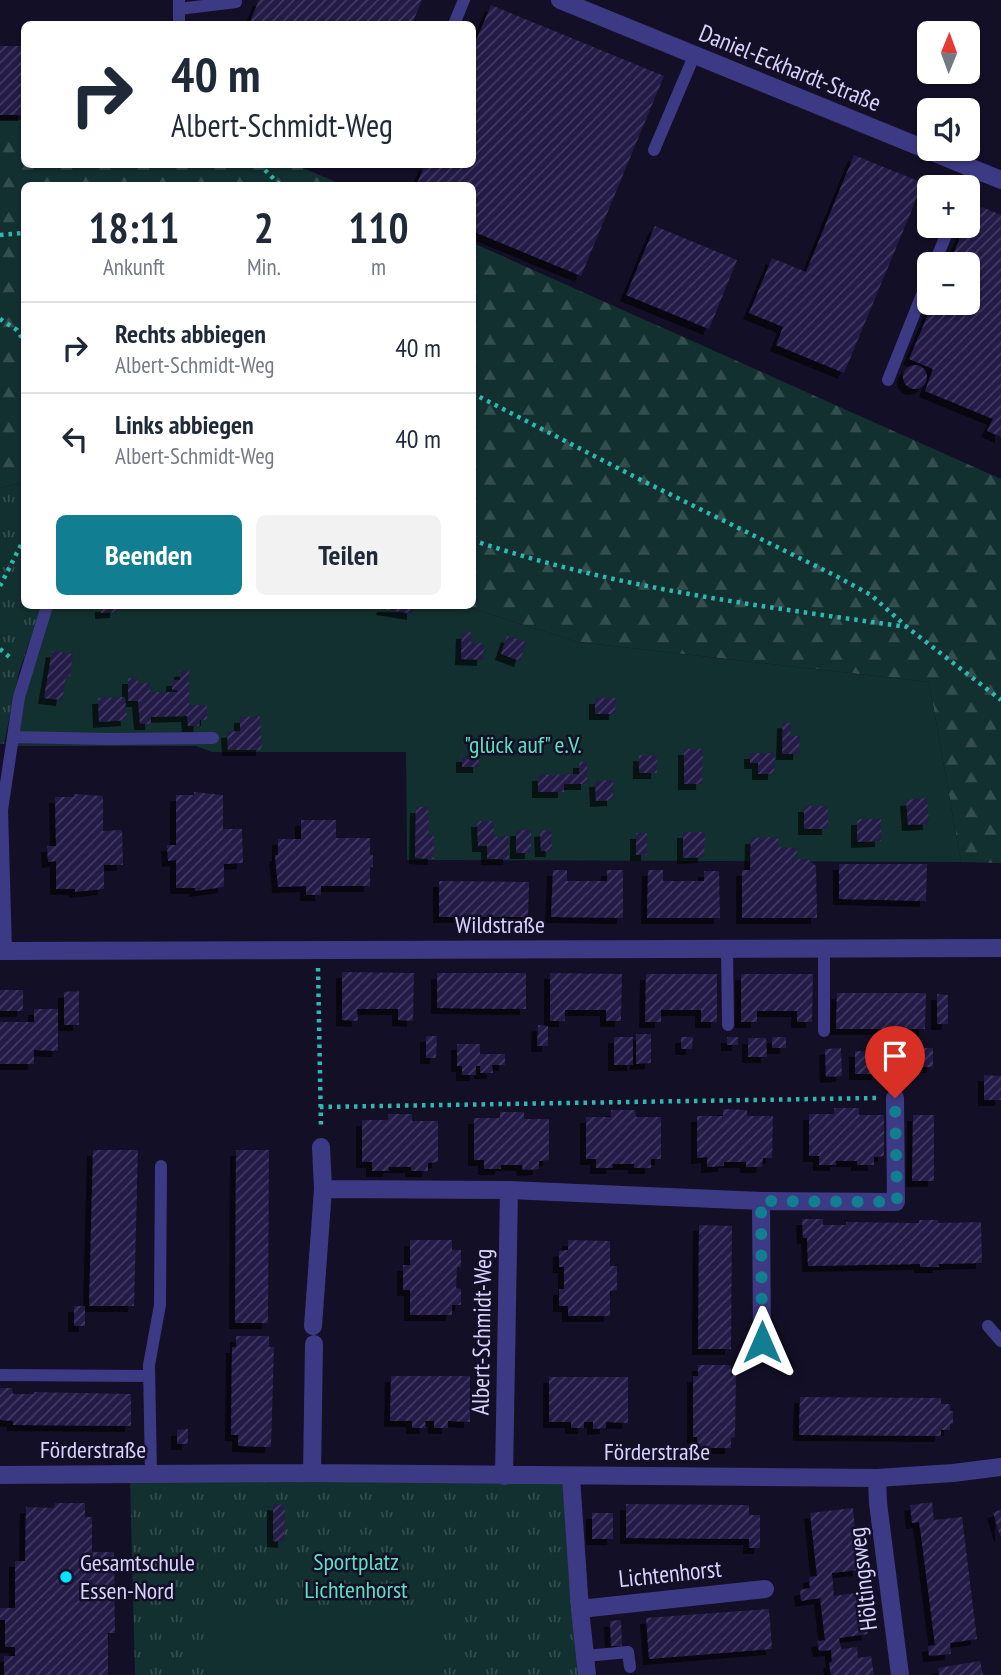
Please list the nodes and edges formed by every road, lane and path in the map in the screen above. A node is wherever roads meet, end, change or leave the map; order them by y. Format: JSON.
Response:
{"nodes":[{"id":1,"x":464,"y":0,"type":"edge"},
{"id":2,"x":560,"y":0,"type":"edge"},
{"id":3,"x":236,"y":2,"type":"dead end"},
{"id":4,"x":179,"y":5,"type":"edge"},
{"id":5,"x":455,"y":21,"type":"edge"},
{"id":6,"x":694,"y":56,"type":"junction"},
{"id":7,"x":654,"y":150,"type":"dead end"},
{"id":8,"x":264,"y":168,"type":"edge"},
{"id":9,"x":972,"y":168,"type":"junction"},
{"id":10,"x":969,"y":175,"type":"edge"},
{"id":11,"x":1001,"y":180,"type":"edge"},
{"id":12,"x":277,"y":182,"type":"edge"},
{"id":13,"x":21,"y":233,"type":"edge"},
{"id":14,"x":0,"y":235,"type":"edge"},
{"id":15,"x":917,"y":307,"type":"edge"},
{"id":16,"x":0,"y":319,"type":"edge"},
{"id":17,"x":21,"y":337,"type":"edge"},
{"id":18,"x":888,"y":380,"type":"dead end"},
{"id":19,"x":476,"y":395,"type":"edge"},
{"id":20,"x":476,"y":541,"type":"edge"},
{"id":21,"x":21,"y":545,"type":"edge"},
{"id":22,"x":0,"y":586,"type":"edge"},
{"id":23,"x":46,"y":609,"type":"edge"},
{"id":24,"x":908,"y":628,"type":"junction"},
{"id":25,"x":1001,"y":700,"type":"edge"},
{"id":26,"x":12,"y":737,"type":"junction"},
{"id":27,"x":213,"y":738,"type":"dead end"},
{"id":28,"x":1001,"y":948,"type":"edge"},
{"id":29,"x":318,"y":949,"type":"junction"},
{"id":30,"x":727,"y":949,"type":"junction"},
{"id":31,"x":824,"y":949,"type":"junction"},
{"id":32,"x":3,"y":951,"type":"edge"},
{"id":33,"x":728,"y":1025,"type":"dead end"},
{"id":34,"x":824,"y":1031,"type":"dead end"},
{"id":35,"x":895,"y":1098,"type":"joint"},
{"id":36,"x":320,"y":1107,"type":"junction"},
{"id":37,"x":321,"y":1147,"type":"joint"},
{"id":38,"x":161,"y":1166,"type":"dead end"},
{"id":39,"x":323,"y":1189,"type":"junction"},
{"id":40,"x":509,"y":1189,"type":"junction"},
{"id":41,"x":761,"y":1201,"type":"junction"},
{"id":42,"x":988,"y":1326,"type":"dead end"},
{"id":43,"x":1001,"y":1341,"type":"edge"},
{"id":44,"x":762,"y":1342,"type":"dead end"},
{"id":45,"x":0,"y":1375,"type":"edge"},
{"id":46,"x":149,"y":1376,"type":"junction"},
{"id":47,"x":1001,"y":1467,"type":"edge"},
{"id":48,"x":312,"y":1473,"type":"junction"},
{"id":49,"x":151,"y":1474,"type":"junction"},
{"id":50,"x":0,"y":1475,"type":"edge"},
{"id":51,"x":504,"y":1476,"type":"junction"},
{"id":52,"x":571,"y":1476,"type":"junction"},
{"id":53,"x":877,"y":1478,"type":"junction"},
{"id":54,"x":765,"y":1589,"type":"dead end"},
{"id":55,"x":580,"y":1609,"type":"junction"},
{"id":56,"x":585,"y":1656,"type":"junction"},
{"id":57,"x":630,"y":1667,"type":"dead end"},
{"id":58,"x":587,"y":1675,"type":"edge"},
{"id":59,"x":900,"y":1675,"type":"edge"}],
"edges":[{"from":1,"to":5,"type":"lane"},
{"from":2,"to":6,"type":"street","name":"Daniel-Eckhardt-Straße"},
{"from":3,"to":4,"type":"lane"},
{"from":6,"to":7,"type":"lane"},
{"from":6,"to":9,"type":"street","name":"Daniel-Eckhardt-Straße"},
{"from":8,"to":12,"type":"path"},
{"from":9,"to":10,"type":"lane"},
{"from":9,"to":11,"type":"street","name":"Daniel-Eckhardt-Straße"},
{"from":13,"to":14,"type":"path"},
{"from":15,"to":18,"type":"lane"},
{"from":16,"to":17,"type":"path"},
{"from":19,"to":24,"type":"path"},
{"from":20,"to":24,"type":"path"},
{"from":21,"to":22,"type":"path"},
{"from":23,"to":26,"type":"lane"},
{"from":24,"to":25,"type":"path"},
{"from":26,"to":27,"type":"lane"},
{"from":26,"to":32,"type":"lane"},
{"from":28,"to":31,"type":"street","name":"Wildstraße"},
{"from":29,"to":30,"type":"street","name":"Wildstraße"},
{"from":29,"to":32,"type":"street","name":"Wildstraße"},
{"from":29,"to":36,"type":"path"},
{"from":30,"to":31,"type":"street","name":"Wildstraße"},
{"from":30,"to":33,"type":"lane"},
{"from":31,"to":34,"type":"lane"},
{"from":35,"to":36,"type":"path"},
{"from":35,"to":41,"type":"street"},
{"from":36,"to":37,"type":"path"},
{"from":37,"to":39,"type":"street"},
{"from":38,"to":46,"type":"lane"},
{"from":39,"to":40,"type":"street"},
{"from":39,"to":48,"type":"street"},
{"from":40,"to":41,"type":"street"},
{"from":40,"to":51,"type":"street","name":"Albert-Schmidt-Weg"},
{"from":41,"to":44,"type":"street"},
{"from":42,"to":43,"type":"lane"},
{"from":45,"to":46,"type":"lane"},
{"from":46,"to":49,"type":"lane"},
{"from":47,"to":53,"type":"street","name":"Förderstraße"},
{"from":48,"to":49,"type":"street","name":"Förderstraße"},
{"from":48,"to":51,"type":"street","name":"Förderstraße"},
{"from":49,"to":50,"type":"street","name":"Förderstraße"},
{"from":51,"to":52,"type":"street","name":"Förderstraße"},
{"from":52,"to":53,"type":"street","name":"Förderstraße"},
{"from":52,"to":55,"type":"street"},
{"from":53,"to":59,"type":"street","name":"Höltingsweg"},
{"from":54,"to":55,"type":"street","name":"Lichtenhorst"},
{"from":55,"to":56,"type":"street"},
{"from":56,"to":57,"type":"lane"},
{"from":56,"to":58,"type":"street"}]}
